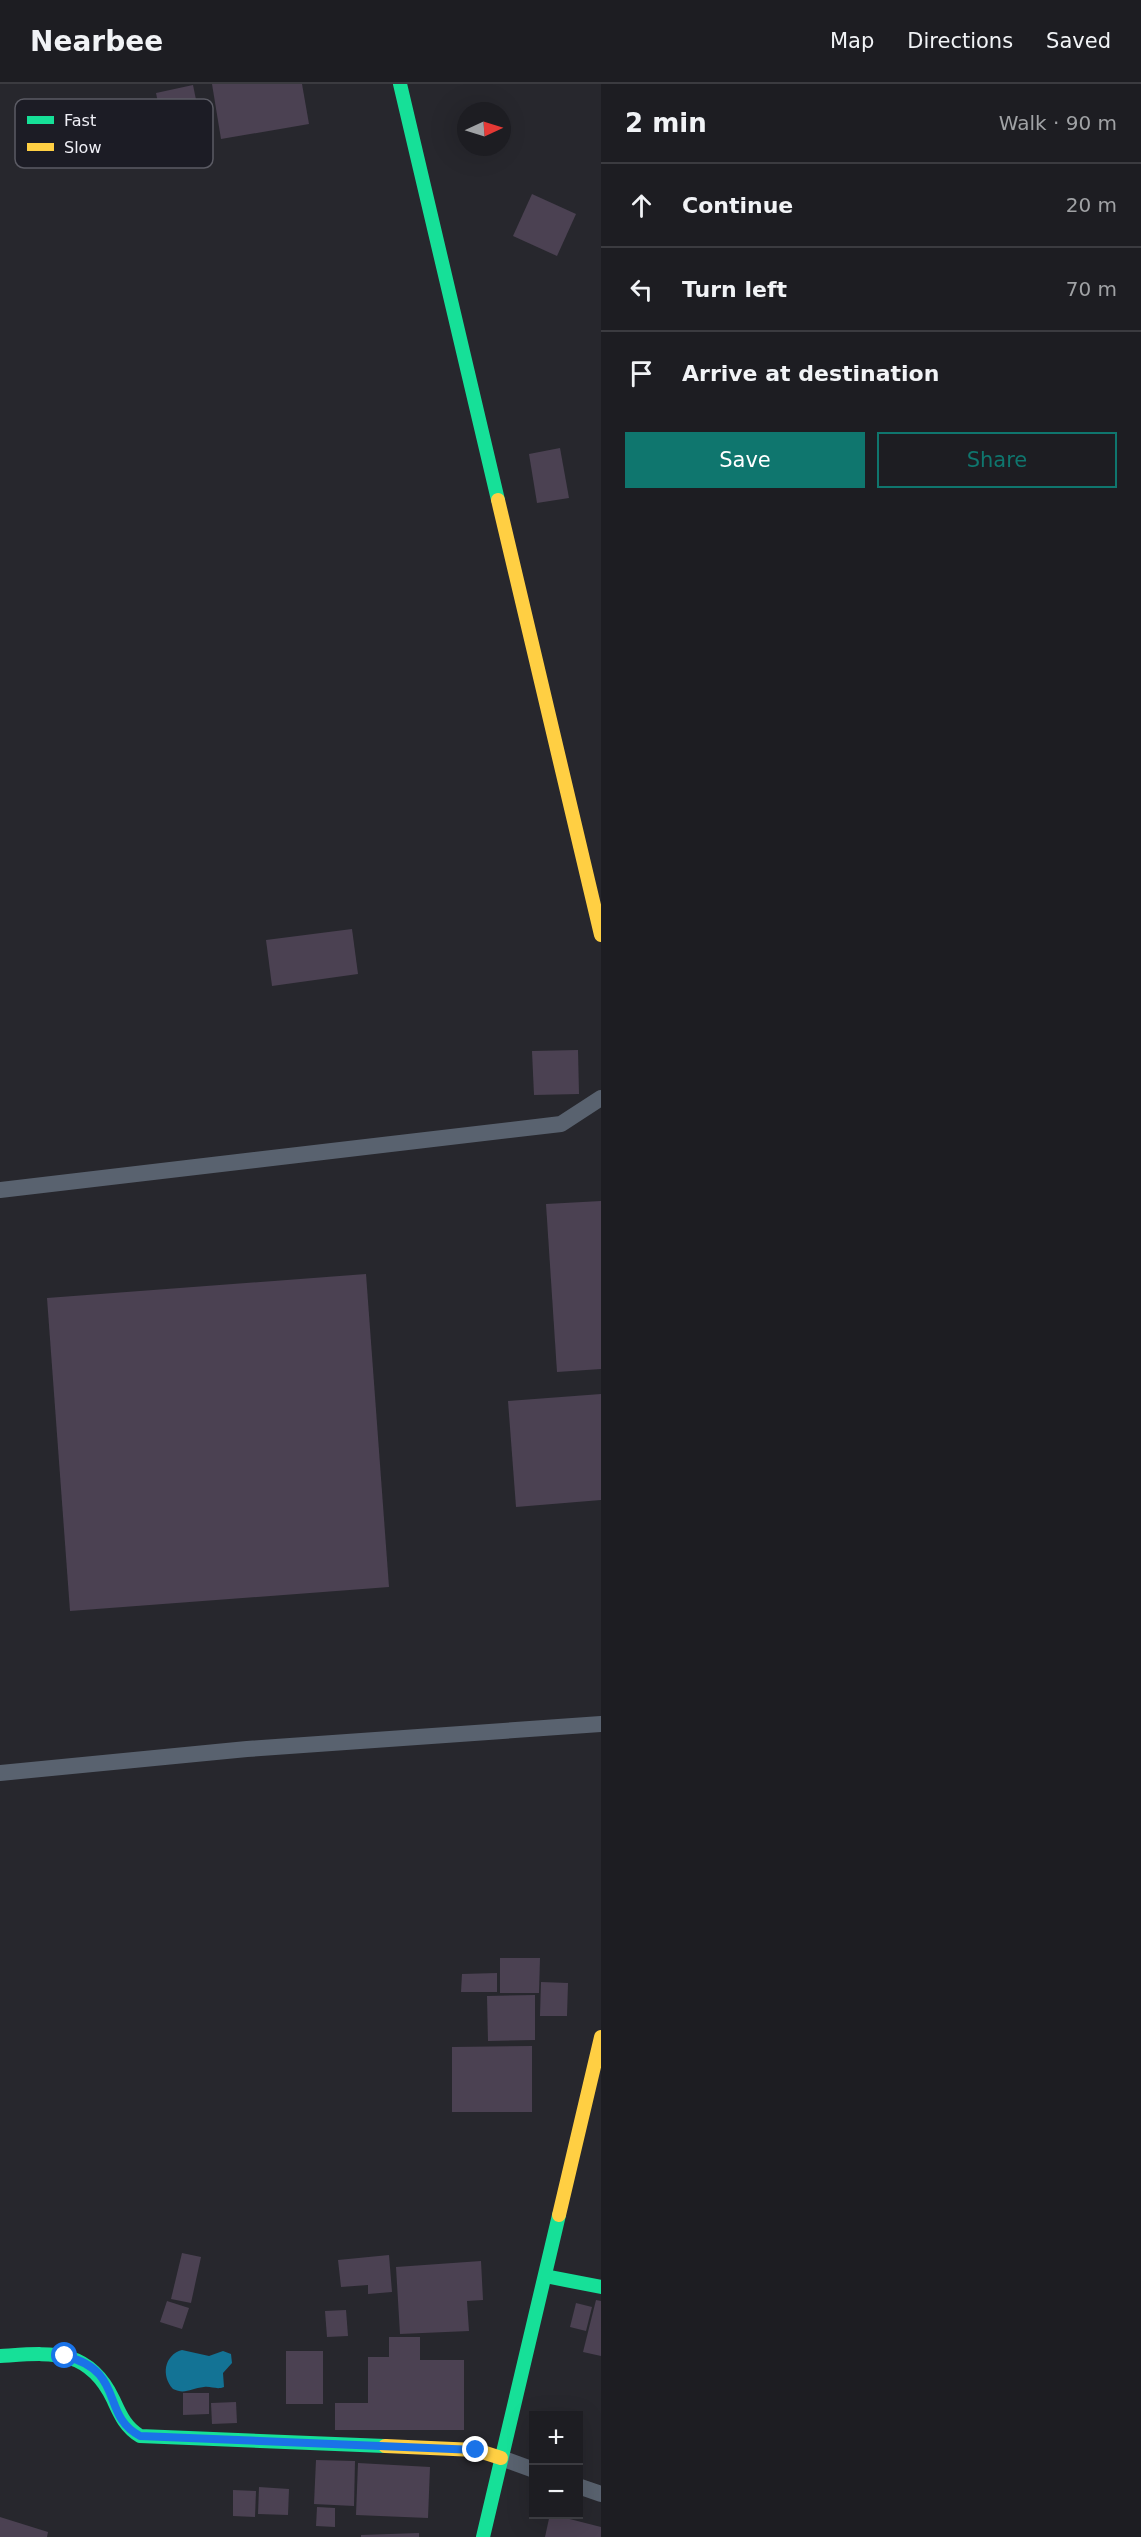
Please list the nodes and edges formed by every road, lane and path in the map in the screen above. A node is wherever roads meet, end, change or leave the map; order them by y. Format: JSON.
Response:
{"nodes":[{"id":1,"x":400,"y":84,"type":"edge"},
{"id":2,"x":601,"y":935,"type":"edge"},
{"id":3,"x":601,"y":1098,"type":"edge"},
{"id":4,"x":0,"y":1190,"type":"edge"},
{"id":5,"x":601,"y":1724,"type":"edge"},
{"id":6,"x":0,"y":1773,"type":"edge"},
{"id":7,"x":601,"y":2037,"type":"edge"},
{"id":8,"x":545,"y":2276,"type":"junction"},
{"id":9,"x":601,"y":2287,"type":"edge"},
{"id":10,"x":0,"y":2356,"type":"edge"},
{"id":11,"x":501,"y":2458,"type":"junction"},
{"id":12,"x":529,"y":2468,"type":"edge"},
{"id":13,"x":583,"y":2487,"type":"edge"},
{"id":14,"x":601,"y":2494,"type":"edge"},
{"id":15,"x":483,"y":2537,"type":"edge"}],
"edges":[{"from":1,"to":2,"type":"street"},
{"from":3,"to":4,"type":"lane"},
{"from":5,"to":6,"type":"lane"},
{"from":7,"to":8,"type":"street"},
{"from":8,"to":9,"type":"street"},
{"from":8,"to":11,"type":"street"},
{"from":10,"to":11,"type":"street"},
{"from":11,"to":12,"type":"lane"},
{"from":11,"to":15,"type":"street"},
{"from":13,"to":14,"type":"lane"}]}
